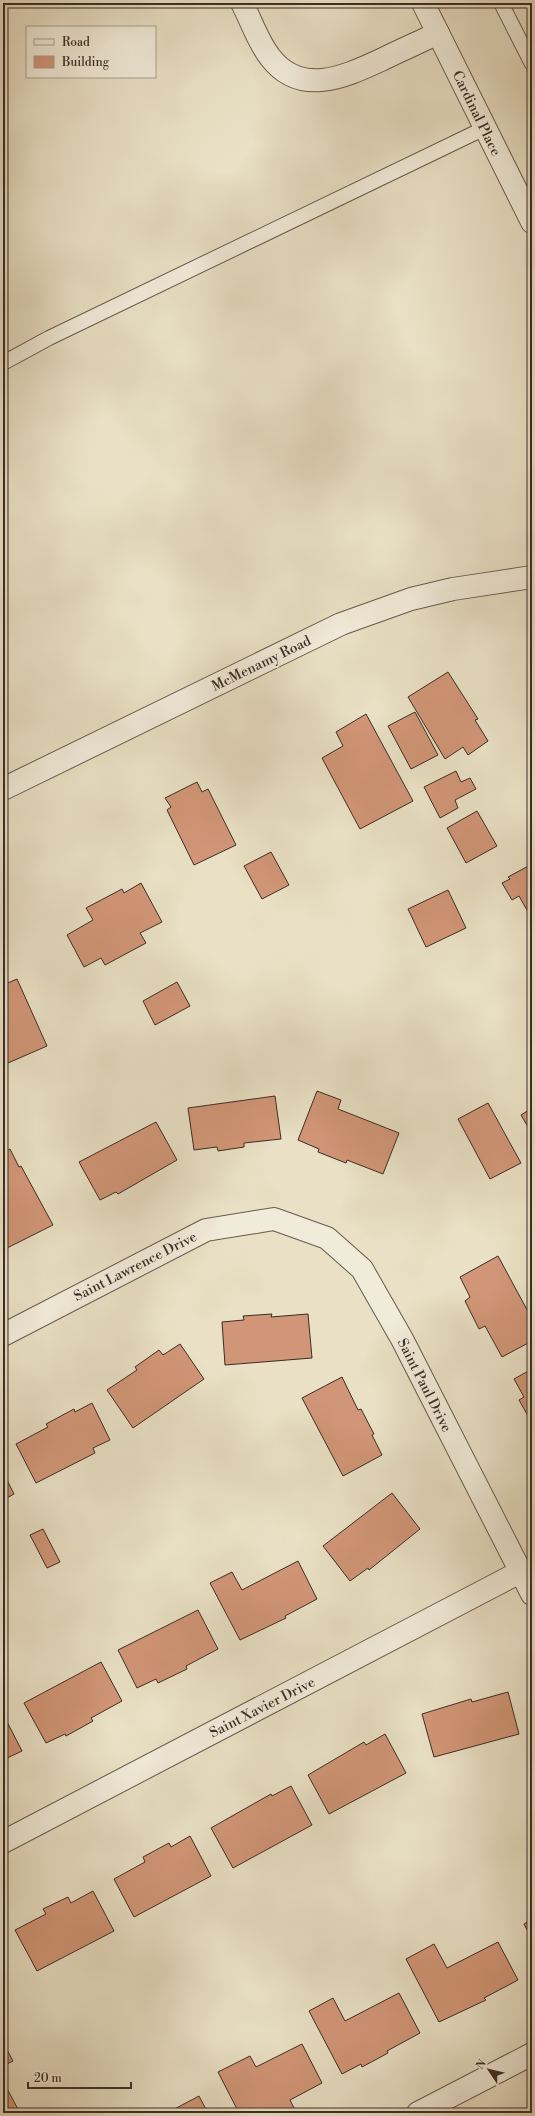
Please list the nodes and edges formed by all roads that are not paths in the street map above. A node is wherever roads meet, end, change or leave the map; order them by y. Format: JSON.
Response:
{"nodes":[{"id":1,"x":242,"y":3,"type":"edge"},
{"id":2,"x":423,"y":3,"type":"edge"},
{"id":3,"x":501,"y":3,"type":"edge"},
{"id":4,"x":438,"y":33,"type":"junction"},
{"id":5,"x":532,"y":64,"type":"edge"},
{"id":6,"x":484,"y":128,"type":"junction"},
{"id":7,"x":532,"y":222,"type":"edge"},
{"id":8,"x":3,"y":363,"type":"edge"},
{"id":9,"x":531,"y":581,"type":"edge"},
{"id":10,"x":3,"y":789,"type":"edge"},
{"id":11,"x":274,"y":1219,"type":"joint"},
{"id":12,"x":3,"y":1334,"type":"edge"},
{"id":13,"x":520,"y":1572,"type":"junction"},
{"id":14,"x":532,"y":1594,"type":"edge"},
{"id":15,"x":3,"y":1842,"type":"edge"},
{"id":16,"x":532,"y":2054,"type":"edge"},
{"id":17,"x":418,"y":2113,"type":"edge"}],
"edges":[{"from":1,"to":4,"type":"street"},
{"from":2,"to":4,"type":"street","name":"Cardinal Place"},
{"from":3,"to":5,"type":"lane"},
{"from":4,"to":6,"type":"street","name":"Cardinal Place"},
{"from":6,"to":7,"type":"street","name":"Cardinal Place"},
{"from":6,"to":8,"type":"lane"},
{"from":9,"to":10,"type":"street","name":"McMenamy Road"},
{"from":11,"to":12,"type":"street","name":"Saint Lawrence Drive"},
{"from":11,"to":13,"type":"street","name":"Saint Paul Drive"},
{"from":13,"to":14,"type":"street","name":"Saint Paul Drive"},
{"from":13,"to":15,"type":"street","name":"Saint Xavier Drive"},
{"from":16,"to":17,"type":"street"}]}
